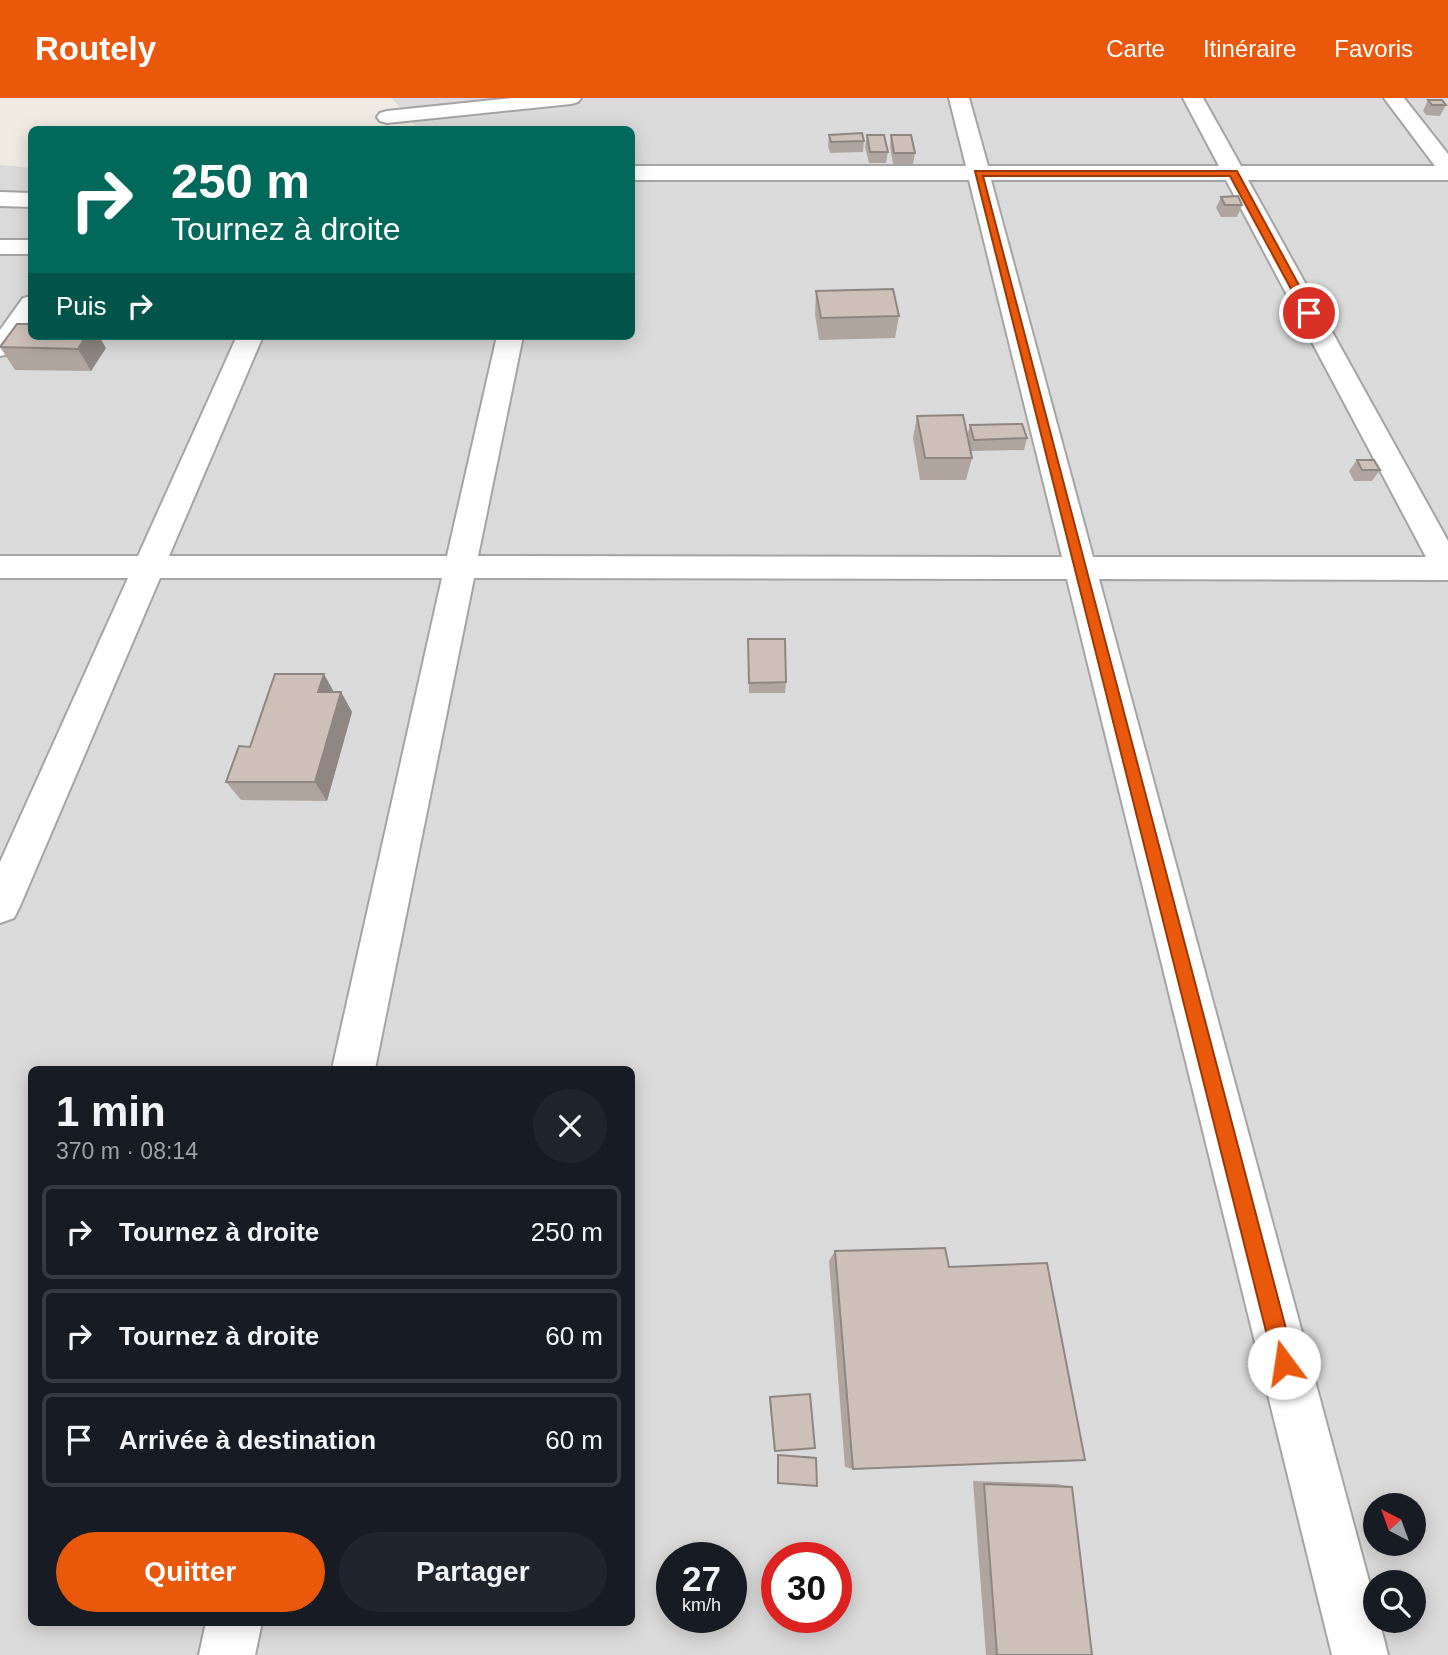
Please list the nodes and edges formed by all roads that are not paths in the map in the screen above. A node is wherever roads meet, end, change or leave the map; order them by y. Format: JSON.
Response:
{"nodes":[{"id":1,"x":372,"y":98,"type":"edge"},
{"id":2,"x":571,"y":98,"type":"edge"},
{"id":3,"x":959,"y":98,"type":"edge"},
{"id":4,"x":1193,"y":98,"type":"edge"},
{"id":5,"x":1394,"y":98,"type":"edge"},
{"id":6,"x":392,"y":123,"type":"edge"},
{"id":7,"x":1448,"y":171,"type":"edge"},
{"id":8,"x":635,"y":173,"type":"edge"},
{"id":9,"x":978,"y":173,"type":"junction"},
{"id":10,"x":1233,"y":173,"type":"junction"},
{"id":11,"x":0,"y":199,"type":"edge"},
{"id":12,"x":28,"y":200,"type":"edge"},
{"id":13,"x":0,"y":247,"type":"edge"},
{"id":14,"x":28,"y":247,"type":"edge"},
{"id":15,"x":28,"y":309,"type":"edge"},
{"id":16,"x":248,"y":340,"type":"edge"},
{"id":17,"x":509,"y":340,"type":"edge"},
{"id":18,"x":0,"y":348,"type":"edge"},
{"id":19,"x":0,"y":567,"type":"edge"},
{"id":20,"x":149,"y":567,"type":"junction"},
{"id":21,"x":460,"y":567,"type":"junction"},
{"id":22,"x":1079,"y":568,"type":"junction"},
{"id":23,"x":1448,"y":568,"type":"edge"},
{"id":24,"x":0,"y":906,"type":"edge"},
{"id":25,"x":353,"y":1066,"type":"edge"},
{"id":26,"x":233,"y":1626,"type":"edge"},
{"id":27,"x":226,"y":1655,"type":"edge"},
{"id":28,"x":1360,"y":1655,"type":"edge"}],
"edges":[{"from":1,"to":6,"type":"street"},
{"from":2,"to":6,"type":"street"},
{"from":3,"to":9,"type":"street"},
{"from":4,"to":10,"type":"street"},
{"from":5,"to":7,"type":"street"},
{"from":7,"to":10,"type":"street"},
{"from":8,"to":9,"type":"street"},
{"from":9,"to":10,"type":"street"},
{"from":9,"to":22,"type":"street"},
{"from":10,"to":23,"type":"street"},
{"from":11,"to":12,"type":"street"},
{"from":13,"to":14,"type":"street"},
{"from":15,"to":18,"type":"street"},
{"from":16,"to":20,"type":"street"},
{"from":17,"to":21,"type":"street"},
{"from":19,"to":20,"type":"street"},
{"from":20,"to":21,"type":"street"},
{"from":20,"to":24,"type":"street"},
{"from":21,"to":22,"type":"street"},
{"from":21,"to":25,"type":"street"},
{"from":22,"to":23,"type":"street"},
{"from":22,"to":28,"type":"street"},
{"from":26,"to":27,"type":"street"}]}
